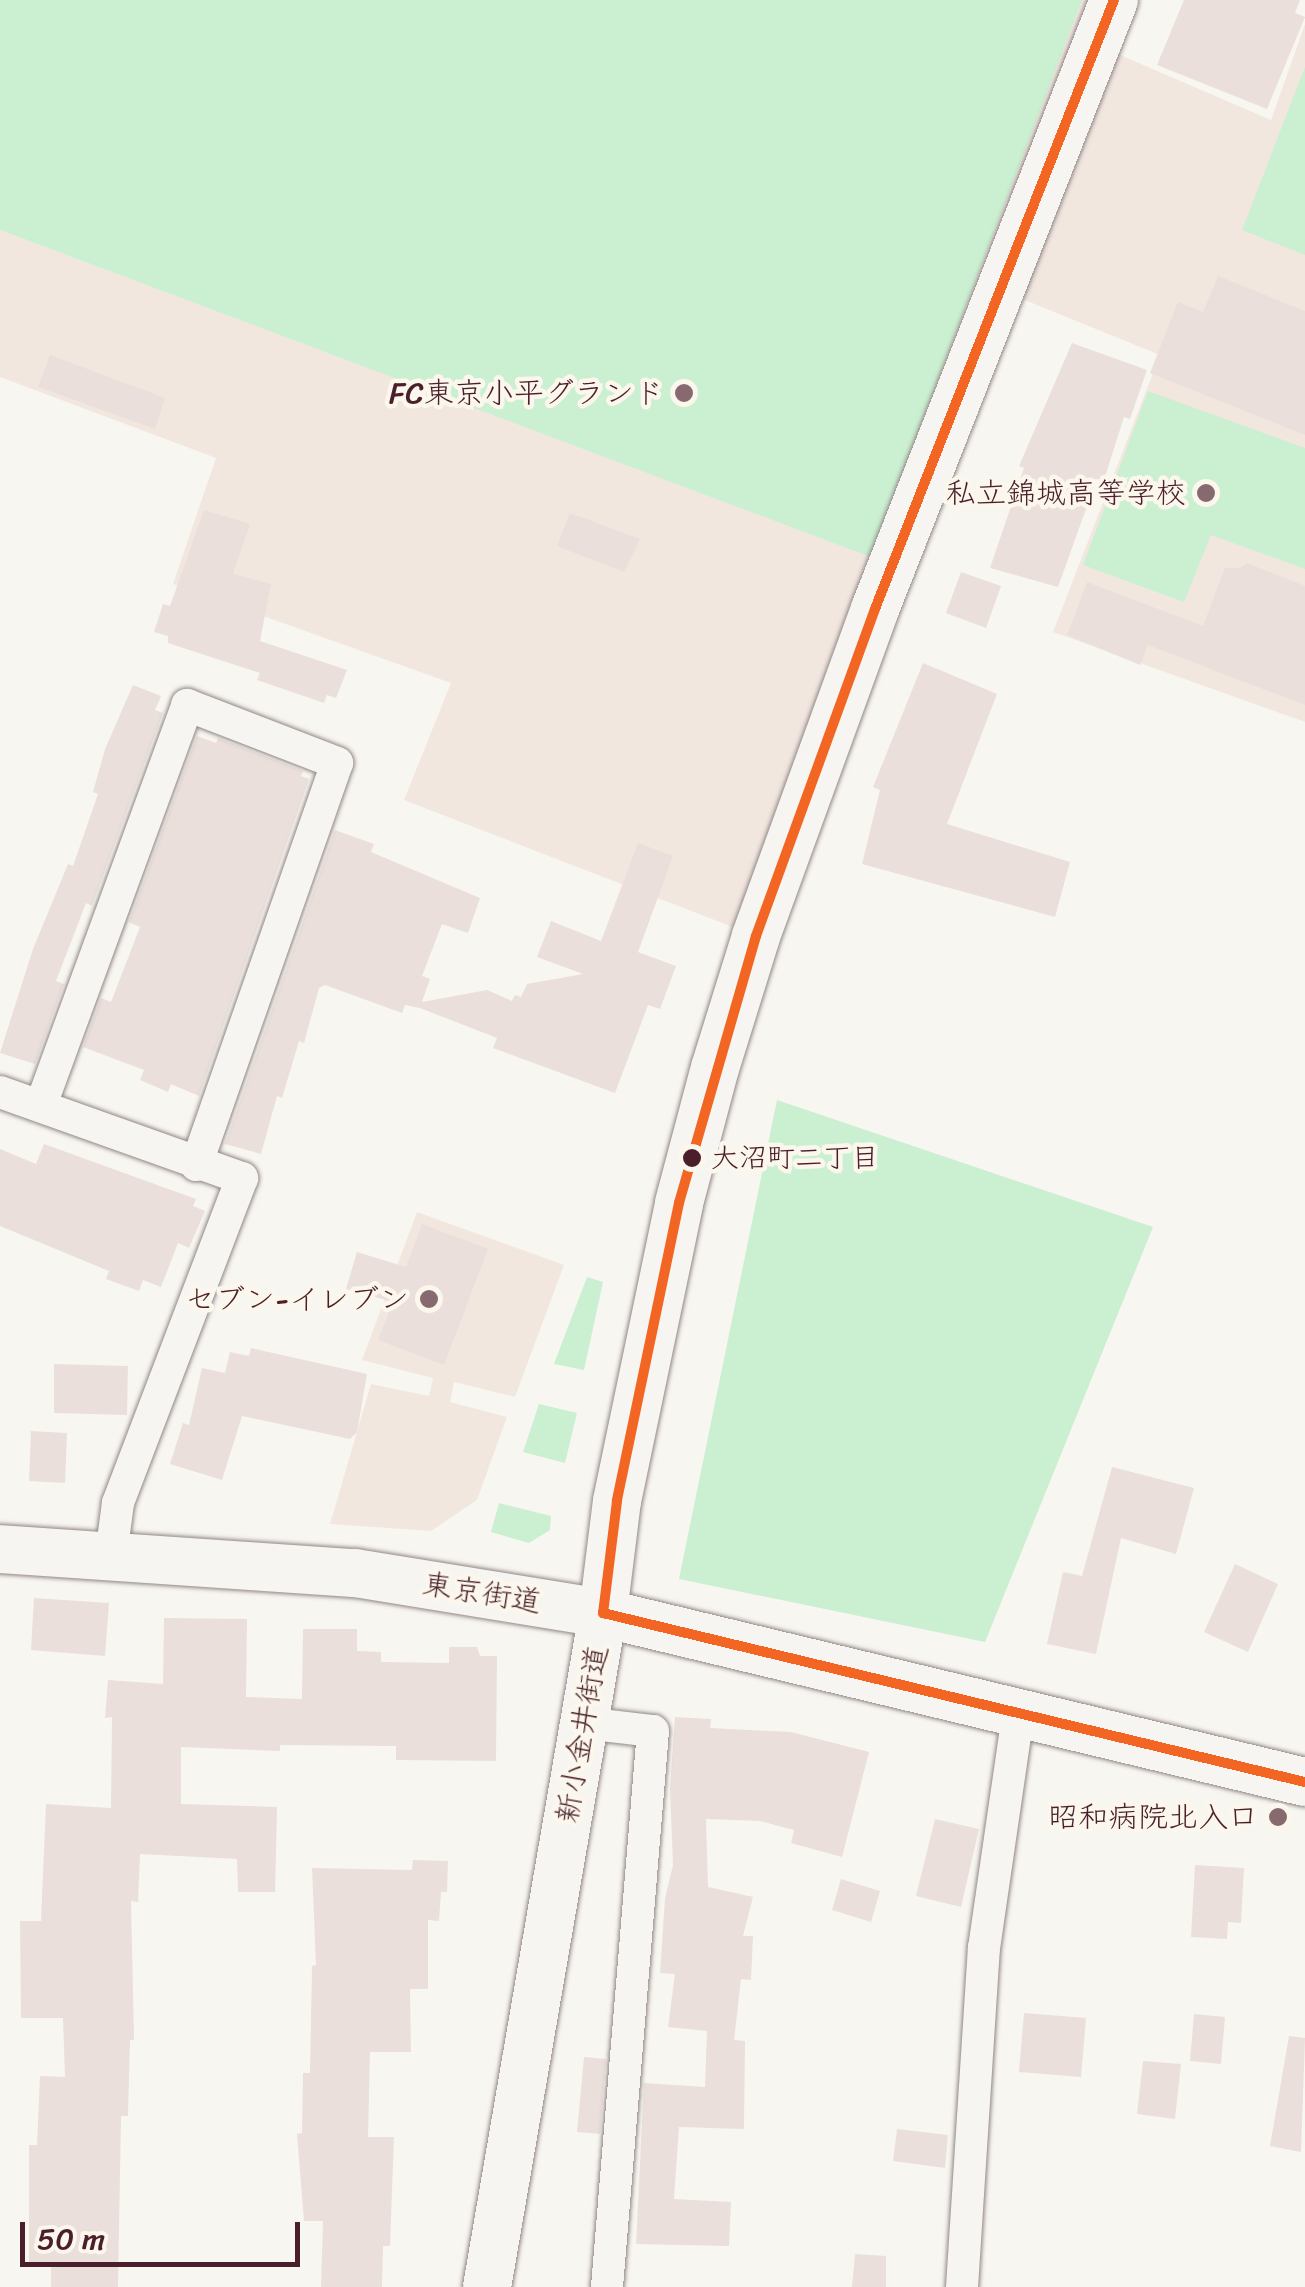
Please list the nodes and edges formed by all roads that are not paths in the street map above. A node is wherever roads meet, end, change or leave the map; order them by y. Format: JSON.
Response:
{"nodes":[{"id":1,"x":1114,"y":0,"type":"edge"},
{"id":2,"x":0,"y":1092,"type":"edge"},
{"id":3,"x":41,"y":1105,"type":"junction"},
{"id":4,"x":196,"y":1165,"type":"junction"},
{"id":5,"x":0,"y":1549,"type":"edge"},
{"id":6,"x":111,"y":1554,"type":"junction"},
{"id":7,"x":603,"y":1613,"type":"junction"},
{"id":8,"x":1018,"y":1714,"type":"junction"},
{"id":9,"x":584,"y":1723,"type":"junction"},
{"id":10,"x":1305,"y":1782,"type":"edge"},
{"id":11,"x":486,"y":2287,"type":"edge"},
{"id":12,"x":607,"y":2287,"type":"edge"},
{"id":13,"x":962,"y":2287,"type":"edge"}],
"edges":[{"from":1,"to":7,"type":"main road","name":"新小金井街道"},
{"from":2,"to":3,"type":"street"},
{"from":3,"to":4,"type":"street"},
{"from":3,"to":4,"type":"street"},
{"from":4,"to":6,"type":"street"},
{"from":5,"to":6,"type":"main road","name":"東京街道"},
{"from":6,"to":7,"type":"main road","name":"東京街道"},
{"from":7,"to":8,"type":"main road","name":"東京街道"},
{"from":7,"to":9,"type":"main road","name":"新小金井街道"},
{"from":8,"to":10,"type":"main road","name":"東京街道"},
{"from":8,"to":13,"type":"street"},
{"from":9,"to":11,"type":"main road","name":"新小金井街道"},
{"from":9,"to":12,"type":"street"}]}
